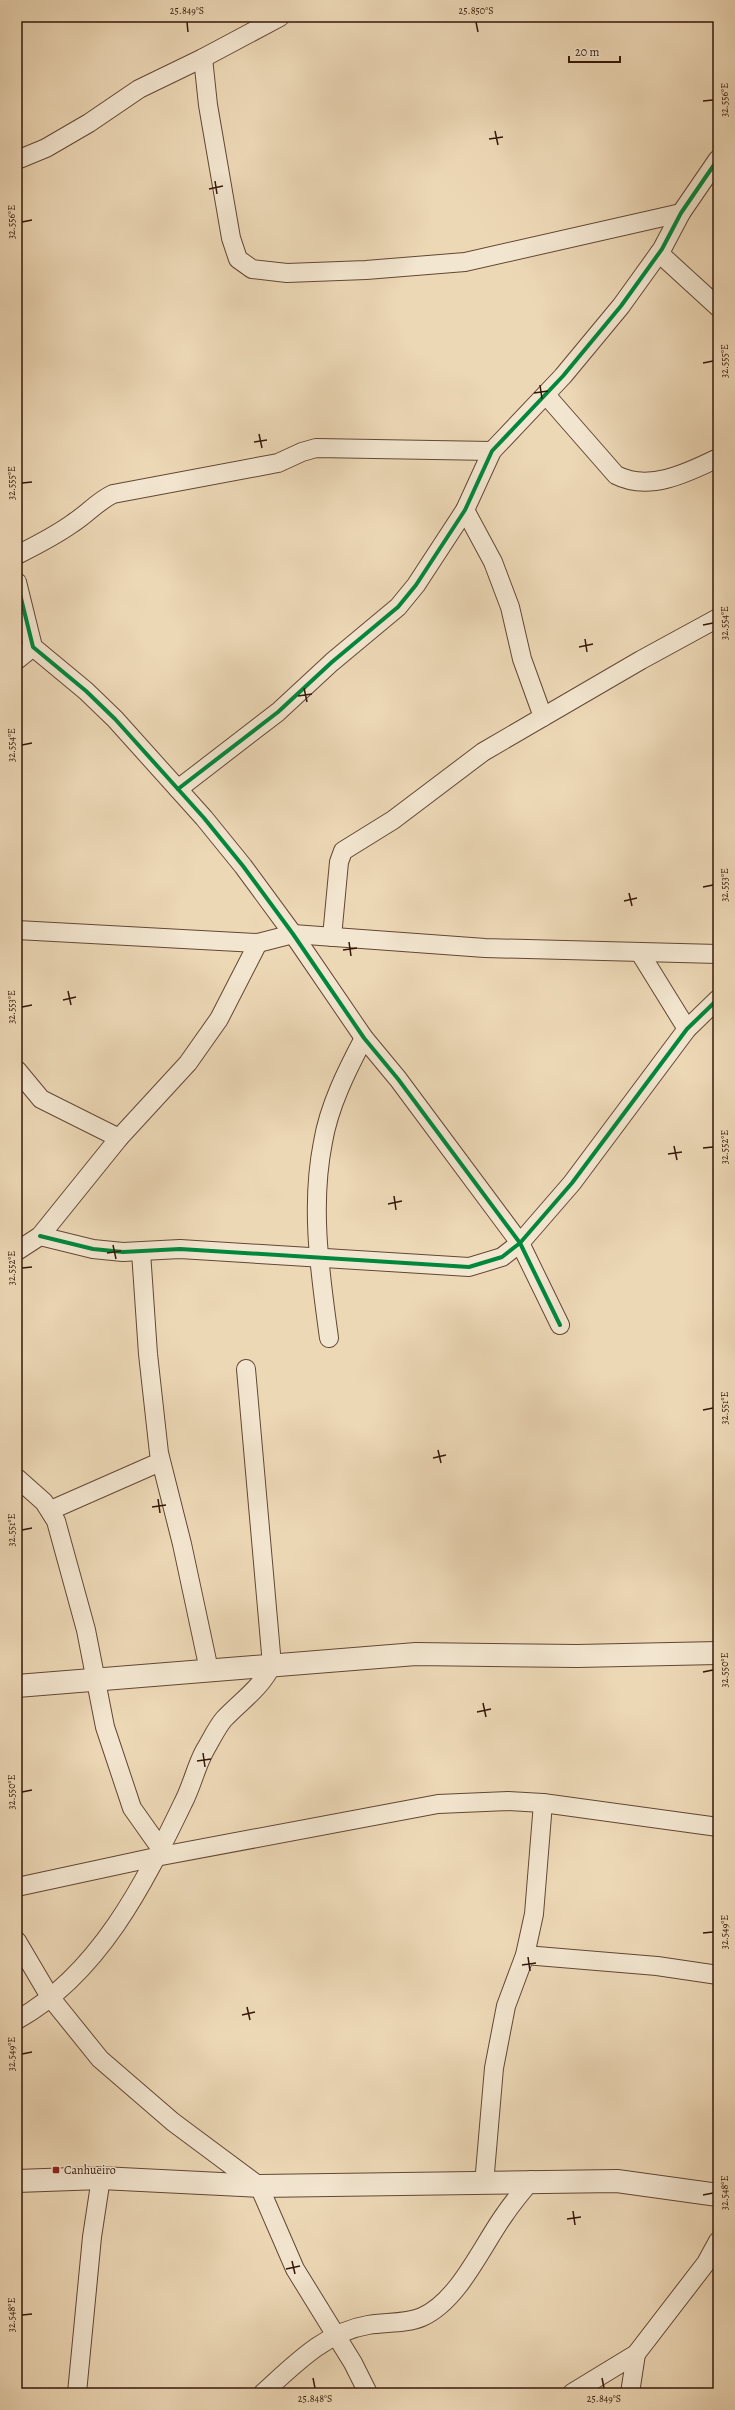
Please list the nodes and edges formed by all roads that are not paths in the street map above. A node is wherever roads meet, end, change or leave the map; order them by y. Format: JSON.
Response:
{"nodes":[{"id":1,"x":280,"y":17,"type":"edge"},
{"id":2,"x":203,"y":58,"type":"junction"},
{"id":3,"x":718,"y":159,"type":"edge"},
{"id":4,"x":17,"y":160,"type":"edge"},
{"id":5,"x":681,"y":213,"type":"junction"},
{"id":6,"x":659,"y":253,"type":"junction"},
{"id":7,"x":718,"y":307,"type":"edge"},
{"id":8,"x":546,"y":395,"type":"junction"},
{"id":9,"x":492,"y":451,"type":"junction"},
{"id":10,"x":717,"y":460,"type":"edge"},
{"id":11,"x":465,"y":510,"type":"junction"},
{"id":12,"x":17,"y":555,"type":"edge"},
{"id":13,"x":17,"y":582,"type":"edge"},
{"id":14,"x":718,"y":618,"type":"edge"},
{"id":15,"x":33,"y":647,"type":"junction"},
{"id":16,"x":17,"y":660,"type":"edge"},
{"id":17,"x":543,"y":718,"type":"junction"},
{"id":18,"x":178,"y":789,"type":"junction"},
{"id":19,"x":17,"y":930,"type":"edge"},
{"id":20,"x":293,"y":934,"type":"junction"},
{"id":21,"x":332,"y":937,"type":"junction"},
{"id":22,"x":258,"y":943,"type":"junction"},
{"id":23,"x":640,"y":954,"type":"junction"},
{"id":24,"x":718,"y":954,"type":"edge"},
{"id":25,"x":718,"y":1000,"type":"edge"},
{"id":26,"x":687,"y":1029,"type":"junction"},
{"id":27,"x":364,"y":1038,"type":"junction"},
{"id":28,"x":17,"y":1070,"type":"edge"},
{"id":29,"x":119,"y":1138,"type":"junction"},
{"id":30,"x":40,"y":1236,"type":"junction"},
{"id":31,"x":520,"y":1243,"type":"junction"},
{"id":32,"x":17,"y":1251,"type":"edge"},
{"id":33,"x":141,"y":1252,"type":"junction"},
{"id":34,"x":318,"y":1258,"type":"junction"},
{"id":35,"x":560,"y":1325,"type":"dead end"},
{"id":36,"x":329,"y":1338,"type":"dead end"},
{"id":37,"x":246,"y":1369,"type":"dead end"},
{"id":38,"x":160,"y":1462,"type":"junction"},
{"id":39,"x":17,"y":1478,"type":"edge"},
{"id":40,"x":51,"y":1510,"type":"junction"},
{"id":41,"x":718,"y":1653,"type":"edge"},
{"id":42,"x":272,"y":1665,"type":"junction"},
{"id":43,"x":209,"y":1670,"type":"junction"},
{"id":44,"x":96,"y":1681,"type":"junction"},
{"id":45,"x":17,"y":1686,"type":"edge"},
{"id":46,"x":543,"y":1803,"type":"junction"},
{"id":47,"x":718,"y":1827,"type":"edge"},
{"id":48,"x":158,"y":1853,"type":"junction"},
{"id":49,"x":17,"y":1886,"type":"edge"},
{"id":50,"x":17,"y":1941,"type":"edge"},
{"id":51,"x":525,"y":1955,"type":"junction"},
{"id":52,"x":718,"y":1974,"type":"edge"},
{"id":53,"x":50,"y":1997,"type":"junction"},
{"id":54,"x":17,"y":2020,"type":"edge"},
{"id":55,"x":101,"y":2178,"type":"junction"},
{"id":56,"x":531,"y":2180,"type":"junction"},
{"id":57,"x":17,"y":2181,"type":"edge"},
{"id":58,"x":484,"y":2184,"type":"junction"},
{"id":59,"x":259,"y":2186,"type":"junction"},
{"id":60,"x":718,"y":2195,"type":"edge"},
{"id":61,"x":718,"y":2241,"type":"edge"},
{"id":62,"x":336,"y":2334,"type":"junction"},
{"id":63,"x":636,"y":2354,"type":"junction"},
{"id":64,"x":78,"y":2393,"type":"edge"},
{"id":65,"x":263,"y":2393,"type":"edge"},
{"id":66,"x":368,"y":2393,"type":"edge"},
{"id":67,"x":572,"y":2393,"type":"edge"},
{"id":68,"x":630,"y":2393,"type":"edge"}],
"edges":[{"from":1,"to":2,"type":"street"},
{"from":2,"to":4,"type":"street"},
{"from":2,"to":5,"type":"street"},
{"from":3,"to":5,"type":"street"},
{"from":5,"to":6,"type":"street"},
{"from":6,"to":7,"type":"street"},
{"from":6,"to":8,"type":"street"},
{"from":8,"to":9,"type":"street"},
{"from":8,"to":10,"type":"street"},
{"from":9,"to":11,"type":"street"},
{"from":9,"to":12,"type":"street"},
{"from":11,"to":17,"type":"street"},
{"from":11,"to":18,"type":"street"},
{"from":13,"to":15,"type":"street"},
{"from":14,"to":17,"type":"street"},
{"from":15,"to":16,"type":"street"},
{"from":15,"to":18,"type":"street"},
{"from":17,"to":21,"type":"street"},
{"from":18,"to":20,"type":"street"},
{"from":19,"to":22,"type":"street"},
{"from":20,"to":21,"type":"street"},
{"from":20,"to":22,"type":"street"},
{"from":20,"to":27,"type":"street"},
{"from":21,"to":23,"type":"street"},
{"from":22,"to":29,"type":"street"},
{"from":23,"to":24,"type":"street"},
{"from":23,"to":26,"type":"street"},
{"from":25,"to":26,"type":"street"},
{"from":26,"to":31,"type":"street"},
{"from":27,"to":31,"type":"street"},
{"from":27,"to":34,"type":"street"},
{"from":28,"to":29,"type":"street"},
{"from":29,"to":30,"type":"street"},
{"from":30,"to":32,"type":"street"},
{"from":30,"to":33,"type":"street"},
{"from":31,"to":34,"type":"street"},
{"from":31,"to":35,"type":"street"},
{"from":33,"to":34,"type":"street"},
{"from":33,"to":38,"type":"street"},
{"from":34,"to":36,"type":"street"},
{"from":37,"to":42,"type":"street"},
{"from":38,"to":40,"type":"street"},
{"from":38,"to":43,"type":"street"},
{"from":39,"to":40,"type":"street"},
{"from":40,"to":44,"type":"street"},
{"from":41,"to":42,"type":"street"},
{"from":42,"to":43,"type":"street"},
{"from":42,"to":48,"type":"street"},
{"from":43,"to":44,"type":"street"},
{"from":44,"to":45,"type":"street"},
{"from":44,"to":48,"type":"street"},
{"from":46,"to":47,"type":"street"},
{"from":46,"to":48,"type":"street"},
{"from":46,"to":51,"type":"street"},
{"from":48,"to":49,"type":"street"},
{"from":48,"to":53,"type":"street"},
{"from":50,"to":53,"type":"street"},
{"from":51,"to":52,"type":"street"},
{"from":51,"to":58,"type":"street"},
{"from":53,"to":54,"type":"street"},
{"from":53,"to":59,"type":"street"},
{"from":55,"to":57,"type":"street"},
{"from":55,"to":59,"type":"street"},
{"from":55,"to":64,"type":"street"},
{"from":56,"to":58,"type":"street"},
{"from":56,"to":60,"type":"street"},
{"from":56,"to":62,"type":"street"},
{"from":58,"to":59,"type":"street"},
{"from":59,"to":62,"type":"street"},
{"from":61,"to":63,"type":"street"},
{"from":62,"to":65,"type":"street"},
{"from":62,"to":66,"type":"street"},
{"from":63,"to":67,"type":"street"},
{"from":63,"to":68,"type":"street"}]}
